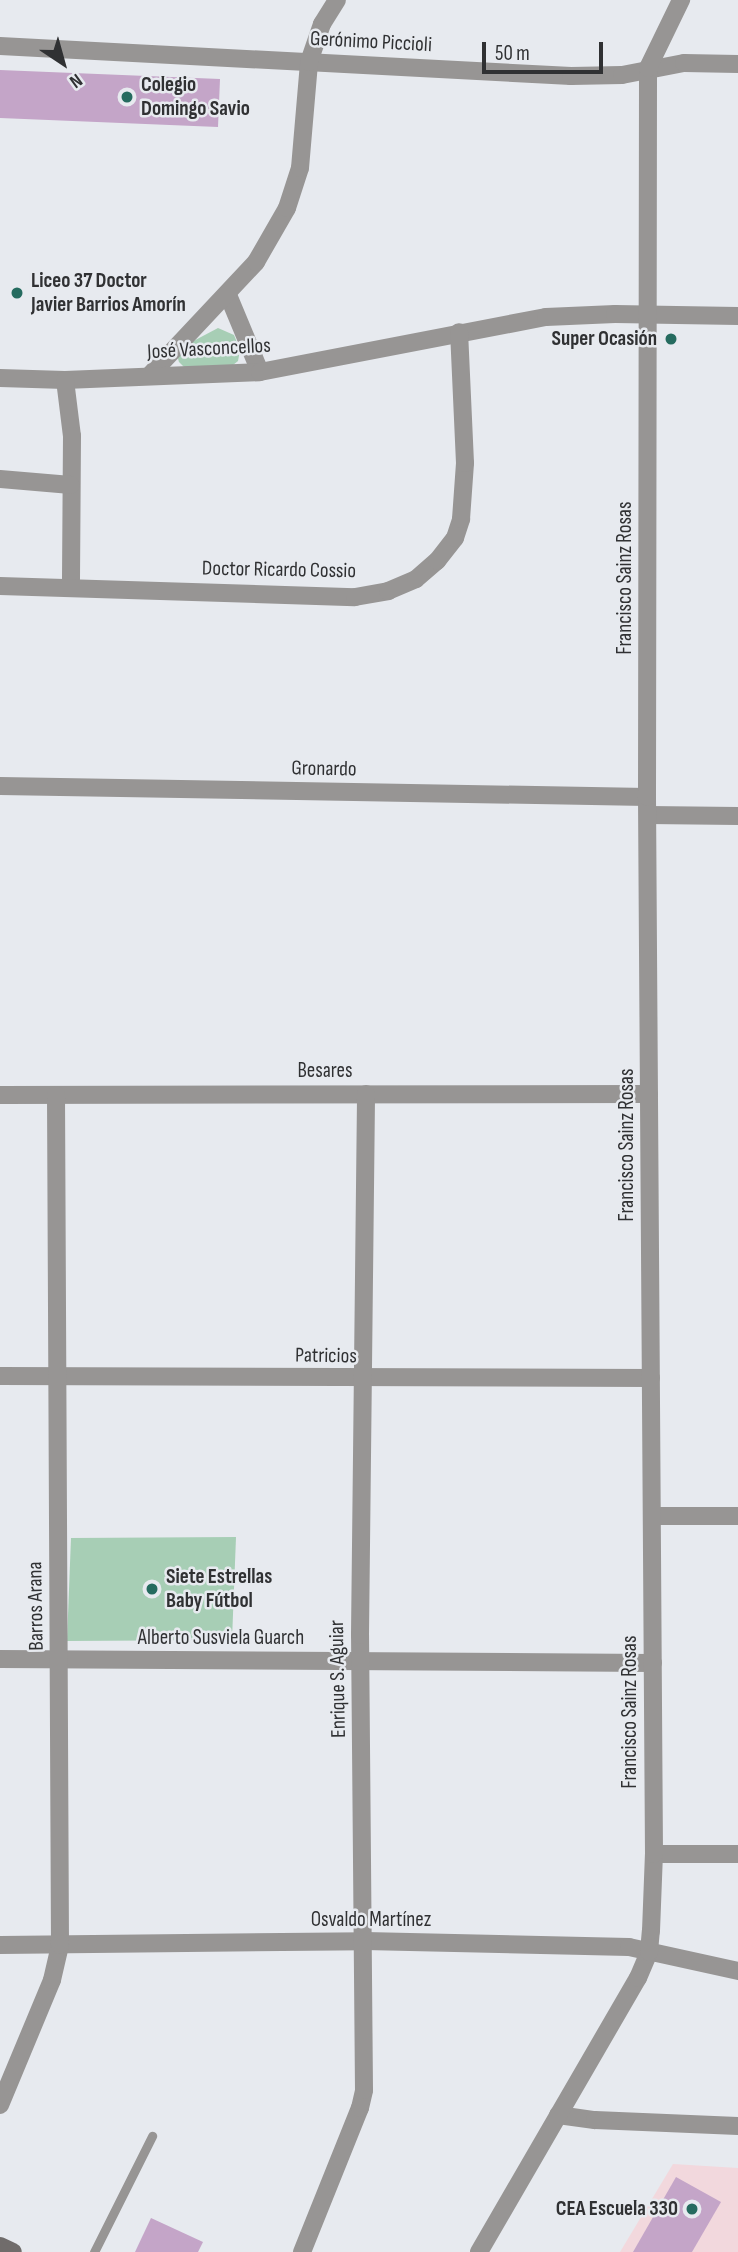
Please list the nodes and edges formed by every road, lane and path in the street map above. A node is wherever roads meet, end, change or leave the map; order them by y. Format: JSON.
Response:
{"nodes":[{"id":1,"x":337,"y":0,"type":"edge"},
{"id":2,"x":681,"y":0,"type":"edge"},
{"id":3,"x":0,"y":46,"type":"edge"},
{"id":4,"x":309,"y":62,"type":"junction"},
{"id":5,"x":738,"y":64,"type":"edge"},
{"id":6,"x":648,"y":68,"type":"junction"},
{"id":7,"x":228,"y":295,"type":"junction"},
{"id":8,"x":646,"y":315,"type":"junction"},
{"id":9,"x":738,"y":316,"type":"edge"},
{"id":10,"x":459,"y":332,"type":"junction"},
{"id":11,"x":260,"y":372,"type":"junction"},
{"id":12,"x":150,"y":375,"type":"junction"},
{"id":13,"x":0,"y":378,"type":"edge"},
{"id":14,"x":65,"y":380,"type":"junction"},
{"id":15,"x":0,"y":479,"type":"edge"},
{"id":16,"x":71,"y":485,"type":"junction"},
{"id":17,"x":0,"y":586,"type":"edge"},
{"id":18,"x":71,"y":587,"type":"junction"},
{"id":19,"x":0,"y":786,"type":"edge"},
{"id":20,"x":648,"y":806,"type":"junction"},
{"id":21,"x":738,"y":816,"type":"edge"},
{"id":22,"x":366,"y":1094,"type":"junction"},
{"id":23,"x":649,"y":1094,"type":"junction"},
{"id":24,"x":0,"y":1095,"type":"edge"},
{"id":25,"x":56,"y":1095,"type":"junction"},
{"id":26,"x":0,"y":1376,"type":"edge"},
{"id":27,"x":56,"y":1376,"type":"junction"},
{"id":28,"x":651,"y":1378,"type":"junction"},
{"id":29,"x":363,"y":1379,"type":"junction"},
{"id":30,"x":652,"y":1516,"type":"junction"},
{"id":31,"x":738,"y":1516,"type":"edge"},
{"id":32,"x":0,"y":1659,"type":"edge"},
{"id":33,"x":59,"y":1660,"type":"junction"},
{"id":34,"x":361,"y":1662,"type":"junction"},
{"id":35,"x":653,"y":1663,"type":"junction"},
{"id":36,"x":654,"y":1854,"type":"junction"},
{"id":37,"x":738,"y":1854,"type":"edge"},
{"id":38,"x":365,"y":1941,"type":"junction"},
{"id":39,"x":0,"y":1945,"type":"edge"},
{"id":40,"x":60,"y":1945,"type":"junction"},
{"id":41,"x":649,"y":1952,"type":"junction"},
{"id":42,"x":738,"y":1971,"type":"edge"},
{"id":43,"x":0,"y":2105,"type":"edge"},
{"id":44,"x":558,"y":2115,"type":"junction"},
{"id":45,"x":738,"y":2126,"type":"edge"},
{"id":46,"x":152,"y":2136,"type":"dead end"},
{"id":47,"x":0,"y":2246,"type":"edge"},
{"id":48,"x":13,"y":2252,"type":"edge"},
{"id":49,"x":93,"y":2252,"type":"edge"},
{"id":50,"x":302,"y":2252,"type":"edge"},
{"id":51,"x":478,"y":2252,"type":"edge"}],
"edges":[{"from":1,"to":4,"type":"street"},
{"from":2,"to":6,"type":"street","name":"Francisco Sainz Rosas"},
{"from":3,"to":4,"type":"street","name":"Gerónimo Piccioli"},
{"from":4,"to":6,"type":"street","name":"Gerónimo Piccioli"},
{"from":4,"to":7,"type":"street"},
{"from":5,"to":6,"type":"street","name":"Gerónimo Piccioli"},
{"from":6,"to":8,"type":"street","name":"Francisco Sainz Rosas"},
{"from":7,"to":11,"type":"street"},
{"from":7,"to":12,"type":"street"},
{"from":8,"to":9,"type":"street","name":"José Vasconcellos"},
{"from":8,"to":10,"type":"street","name":"José Vasconcellos"},
{"from":8,"to":20,"type":"street","name":"Francisco Sainz Rosas"},
{"from":10,"to":11,"type":"street","name":"José Vasconcellos"},
{"from":10,"to":18,"type":"street","name":"Doctor Ricardo Cossio"},
{"from":11,"to":12,"type":"street","name":"José Vasconcellos"},
{"from":12,"to":14,"type":"street","name":"José Vasconcellos"},
{"from":13,"to":14,"type":"street","name":"José Vasconcellos"},
{"from":14,"to":16,"type":"street"},
{"from":15,"to":16,"type":"street"},
{"from":16,"to":18,"type":"street"},
{"from":17,"to":18,"type":"street","name":"Doctor Ricardo Cossio"},
{"from":19,"to":20,"type":"street","name":"Gronardo"},
{"from":20,"to":21,"type":"street","name":"Gronardo"},
{"from":20,"to":23,"type":"street","name":"Francisco Sainz Rosas"},
{"from":22,"to":23,"type":"street","name":"Besares"},
{"from":22,"to":25,"type":"street","name":"Besares"},
{"from":22,"to":29,"type":"street","name":"Enrique S. Aguiar"},
{"from":23,"to":28,"type":"street","name":"Francisco Sainz Rosas"},
{"from":24,"to":25,"type":"street","name":"Besares"},
{"from":25,"to":27,"type":"street","name":"Barros Arana"},
{"from":26,"to":27,"type":"street","name":"Patricios"},
{"from":27,"to":29,"type":"street","name":"Patricios"},
{"from":27,"to":33,"type":"street","name":"Barros Arana"},
{"from":28,"to":29,"type":"street","name":"Patricios"},
{"from":28,"to":30,"type":"street","name":"Francisco Sainz Rosas"},
{"from":29,"to":34,"type":"street","name":"Enrique S. Aguiar"},
{"from":30,"to":31,"type":"street"},
{"from":30,"to":35,"type":"street","name":"Francisco Sainz Rosas"},
{"from":32,"to":33,"type":"street","name":"Alberto Susviela Guarch"},
{"from":33,"to":34,"type":"street","name":"Alberto Susviela Guarch"},
{"from":33,"to":40,"type":"street","name":"Barros Arana"},
{"from":34,"to":35,"type":"street","name":"Alberto Susviela Guarch"},
{"from":34,"to":38,"type":"street","name":"Enrique S. Aguiar"},
{"from":35,"to":36,"type":"street","name":"Francisco Sainz Rosas"},
{"from":36,"to":37,"type":"street"},
{"from":36,"to":41,"type":"street","name":"Francisco Sainz Rosas"},
{"from":38,"to":40,"type":"street","name":"Osvaldo Martínez"},
{"from":38,"to":41,"type":"street","name":"Osvaldo Martínez"},
{"from":38,"to":50,"type":"street","name":"Enrique S. Aguiar"},
{"from":39,"to":40,"type":"street","name":"Osvaldo Martínez"},
{"from":40,"to":43,"type":"street","name":"Barros Arana"},
{"from":41,"to":42,"type":"street","name":"Osvaldo Martínez"},
{"from":41,"to":44,"type":"street","name":"Francisco Sainz Rosas"},
{"from":44,"to":45,"type":"street"},
{"from":44,"to":51,"type":"street","name":"Francisco Sainz Rosas"},
{"from":46,"to":49,"type":"lane"},
{"from":47,"to":48,"type":"main road"}]}
